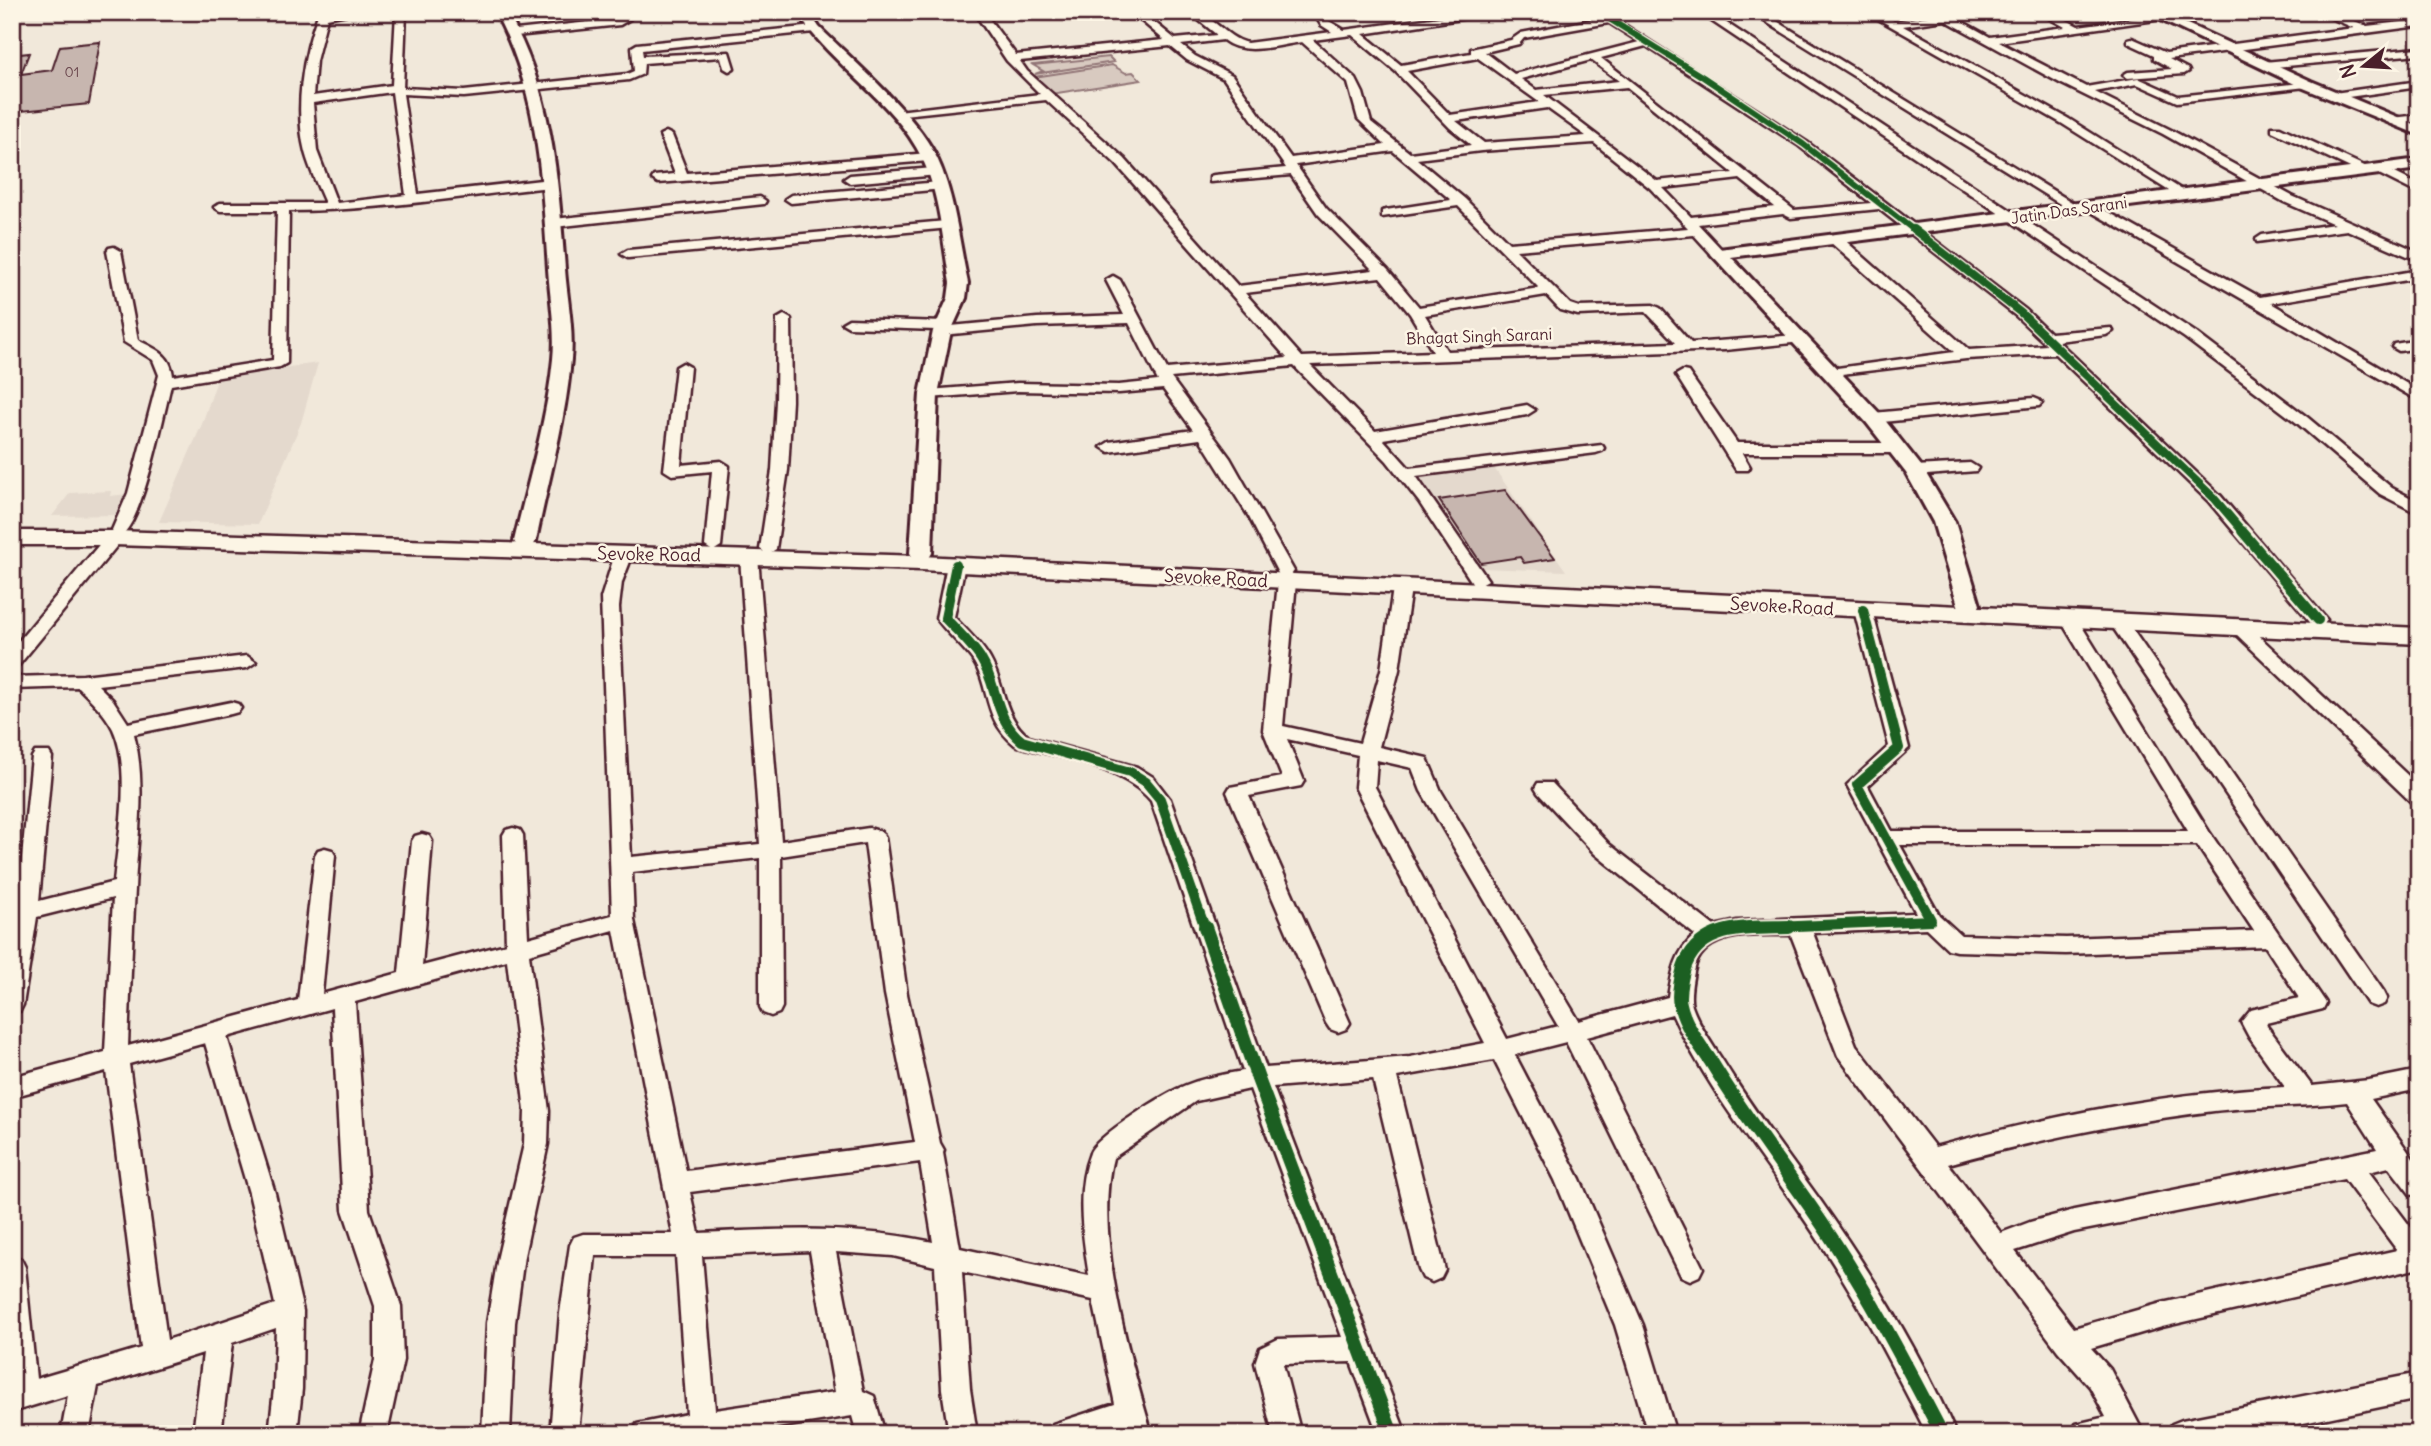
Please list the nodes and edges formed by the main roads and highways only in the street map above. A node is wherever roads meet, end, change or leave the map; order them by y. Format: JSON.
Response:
{"nodes":[{"id":1,"x":12,"y":531,"type":"edge"},
{"id":2,"x":117,"y":534,"type":"junction"},
{"id":3,"x":12,"y":538,"type":"edge"},
{"id":4,"x":522,"y":546,"type":"junction"},
{"id":5,"x":758,"y":553,"type":"junction"},
{"id":6,"x":921,"y":558,"type":"junction"},
{"id":7,"x":1286,"y":576,"type":"junction"},
{"id":8,"x":1480,"y":586,"type":"junction"},
{"id":9,"x":1970,"y":610,"type":"junction"},
{"id":10,"x":2419,"y":624,"type":"edge"},
{"id":11,"x":2323,"y":626,"type":"junction"},
{"id":12,"x":2419,"y":636,"type":"edge"}],
"edges":[{"from":1,"to":2,"type":"main road","name":"Sevoke Road"},
{"from":2,"to":3,"type":"main road","name":"Sevoke Road"},
{"from":2,"to":4,"type":"main road","name":"Sevoke Road"},
{"from":4,"to":5,"type":"main road","name":"Sevoke Road"},
{"from":4,"to":5,"type":"main road","name":"Sevoke Road"},
{"from":5,"to":6,"type":"main road","name":"Sevoke Road"},
{"from":6,"to":7,"type":"main road","name":"Sevoke Road"},
{"from":6,"to":7,"type":"main road","name":"Sevoke Road"},
{"from":7,"to":8,"type":"main road","name":"Sevoke Road"},
{"from":7,"to":8,"type":"main road","name":"Sevoke Road"},
{"from":8,"to":9,"type":"main road","name":"Sevoke Road"},
{"from":8,"to":9,"type":"main road","name":"Sevoke Road"},
{"from":9,"to":11,"type":"main road","name":"Sevoke Road"},
{"from":9,"to":11,"type":"main road","name":"Sevoke Road"},
{"from":10,"to":11,"type":"main road","name":"Sevoke Road"},
{"from":11,"to":12,"type":"main road","name":"Sevoke Road"}]}
